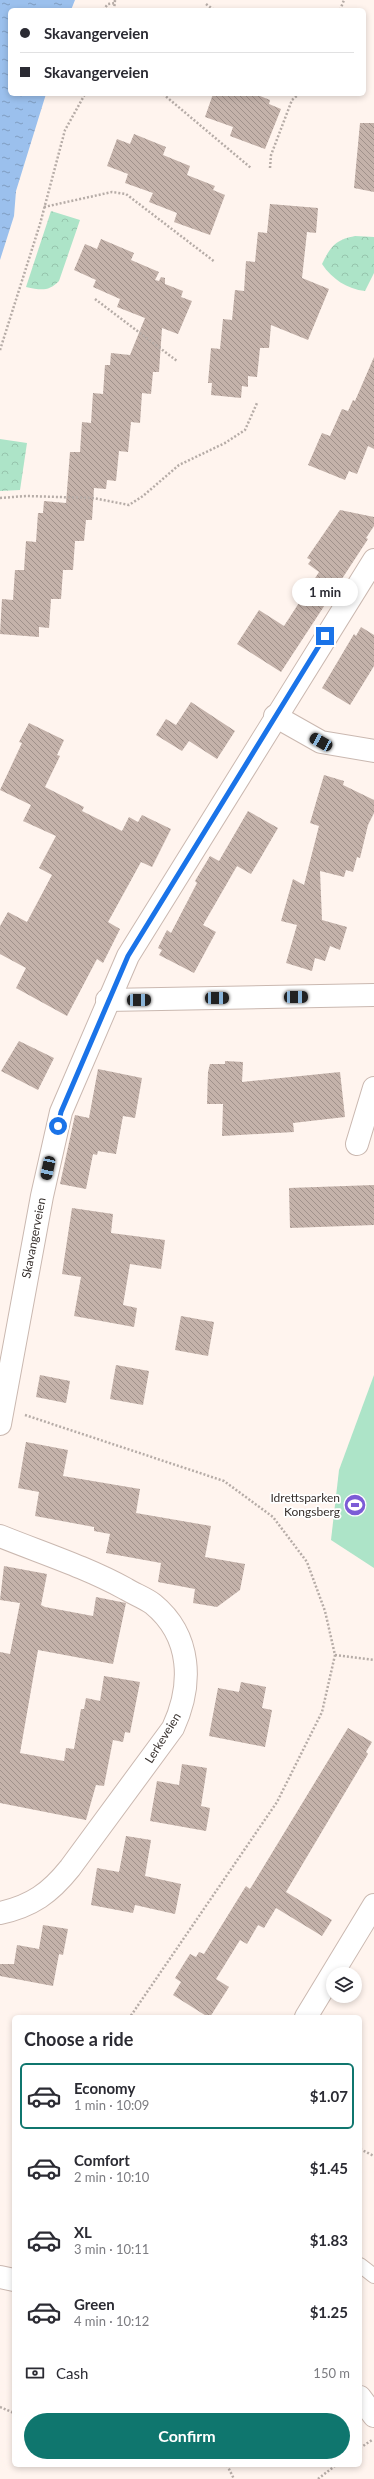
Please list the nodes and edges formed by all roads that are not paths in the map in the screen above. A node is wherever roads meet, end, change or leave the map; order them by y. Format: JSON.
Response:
{"nodes":[{"id":1,"x":374,"y":560,"type":"edge"},
{"id":2,"x":275,"y":716,"type":"junction"},
{"id":3,"x":374,"y":750,"type":"edge"},
{"id":4,"x":374,"y":995,"type":"edge"},
{"id":5,"x":107,"y":1000,"type":"junction"},
{"id":6,"x":374,"y":1088,"type":"edge"},
{"id":7,"x":357,"y":1144,"type":"dead end"},
{"id":8,"x":1,"y":1416,"type":"edge"},
{"id":9,"x":0,"y":1536,"type":"edge"},
{"id":10,"x":374,"y":1905,"type":"edge"},
{"id":11,"x":0,"y":1913,"type":"edge"},
{"id":12,"x":307,"y":2015,"type":"edge"},
{"id":13,"x":362,"y":2267,"type":"edge"},
{"id":14,"x":374,"y":2276,"type":"edge"},
{"id":15,"x":0,"y":2278,"type":"edge"},
{"id":16,"x":12,"y":2280,"type":"edge"},
{"id":17,"x":362,"y":2400,"type":"edge"},
{"id":18,"x":374,"y":2416,"type":"edge"}],
"edges":[{"from":1,"to":2,"type":"street","name":"Skavangerveien"},
{"from":2,"to":3,"type":"street"},
{"from":2,"to":5,"type":"street","name":"Skavangerveien"},
{"from":4,"to":5,"type":"street"},
{"from":5,"to":8,"type":"street","name":"Skavangerveien"},
{"from":6,"to":7,"type":"street"},
{"from":9,"to":11,"type":"street","name":"Lerkeveien"},
{"from":10,"to":12,"type":"street"},
{"from":13,"to":14,"type":"lane"},
{"from":15,"to":16,"type":"street"},
{"from":17,"to":18,"type":"street"}]}
